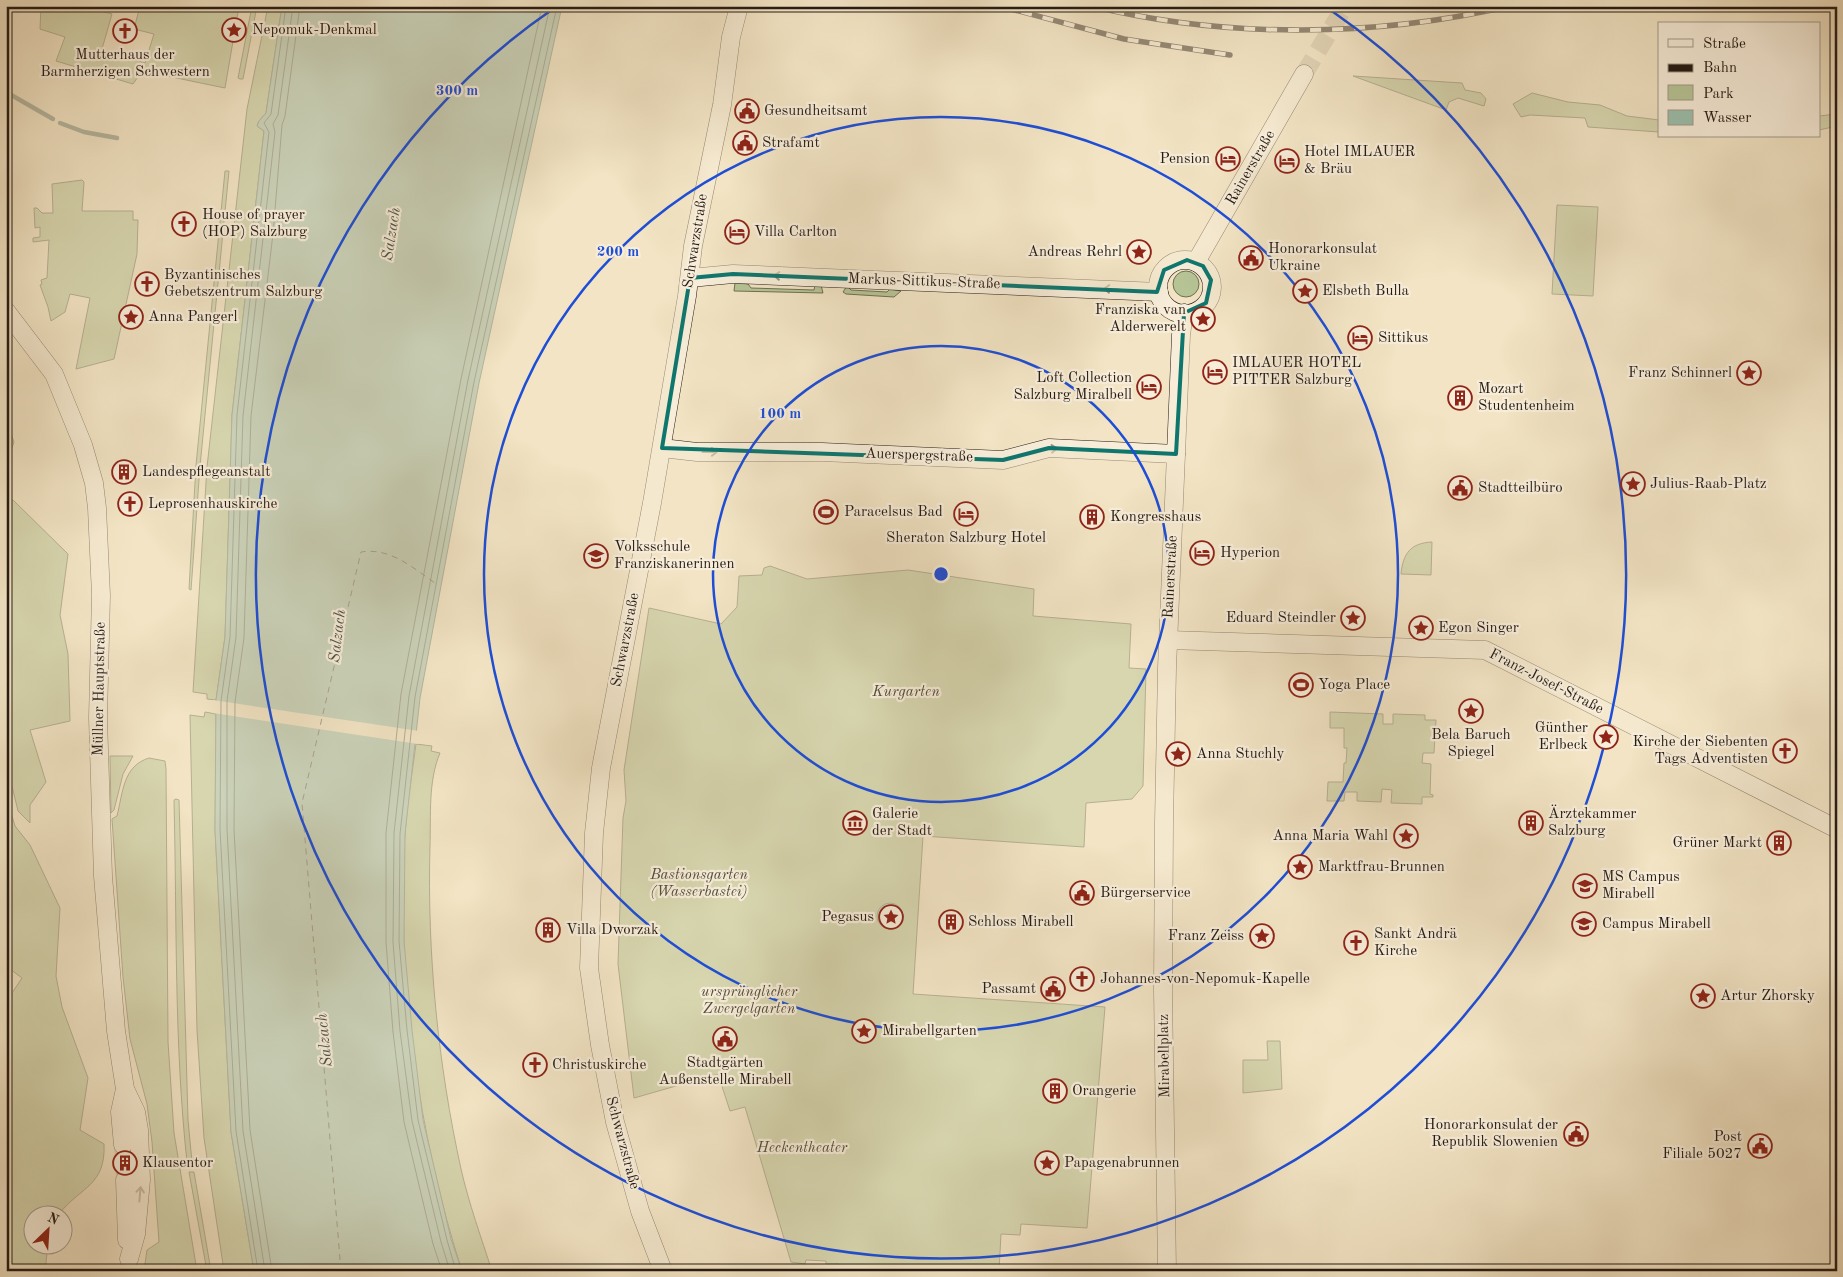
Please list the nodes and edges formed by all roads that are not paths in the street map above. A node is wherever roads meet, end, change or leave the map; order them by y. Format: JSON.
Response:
{"nodes":[{"id":1,"x":739,"y":6,"type":"edge"},
{"id":2,"x":1304,"y":74,"type":"tunnel mouth"},
{"id":3,"x":1196,"y":262,"type":"junction"},
{"id":4,"x":690,"y":278,"type":"junction"},
{"id":5,"x":1159,"y":292,"type":"junction"},
{"id":6,"x":6,"y":311,"type":"edge"},
{"id":7,"x":1184,"y":313,"type":"junction"},
{"id":8,"x":662,"y":448,"type":"junction"},
{"id":9,"x":1176,"y":454,"type":"junction"},
{"id":10,"x":1168,"y":640,"type":"junction"},
{"id":11,"x":1837,"y":829,"type":"edge"},
{"id":12,"x":1164,"y":840,"type":"joint"},
{"id":13,"x":125,"y":1089,"type":"junction"},
{"id":14,"x":123,"y":1145,"type":"tunnel mouth"},
{"id":15,"x":125,"y":1180,"type":"tunnel mouth"},
{"id":16,"x":128,"y":1265,"type":"edge"},
{"id":17,"x":663,"y":1271,"type":"edge"},
{"id":18,"x":1167,"y":1271,"type":"edge"}],
"edges":[{"from":1,"to":4,"type":"street","name":"Schwarzstraße"},
{"from":2,"to":3,"type":"street","name":"Rainerstraße"},
{"from":3,"to":5,"type":"street"},
{"from":3,"to":7,"type":"street"},
{"from":5,"to":4,"type":"street","name":"Markus-Sittikus-Straße","one_way":true},
{"from":4,"to":8,"type":"street","name":"Schwarzstraße"},
{"from":5,"to":7,"type":"street"},
{"from":6,"to":13,"type":"street","name":"Müllner Hauptstraße"},
{"from":7,"to":9,"type":"street","name":"Rainerstraße"},
{"from":8,"to":9,"type":"street","name":"Auerspergstraße","one_way":true},
{"from":8,"to":17,"type":"street","name":"Schwarzstraße"},
{"from":9,"to":10,"type":"street","name":"Rainerstraße"},
{"from":10,"to":11,"type":"street","name":"Franz-Josef-Straße"},
{"from":10,"to":12,"type":"street","name":"Rainerstraße"},
{"from":12,"to":18,"type":"street","name":"Mirabellplatz"},
{"from":13,"to":14,"type":"street","name":"Müllner Hauptstraße"},
{"from":16,"to":13,"type":"street","name":"Müllner Hauptstraße","one_way":true},
{"from":15,"to":16,"type":"street"}]}
